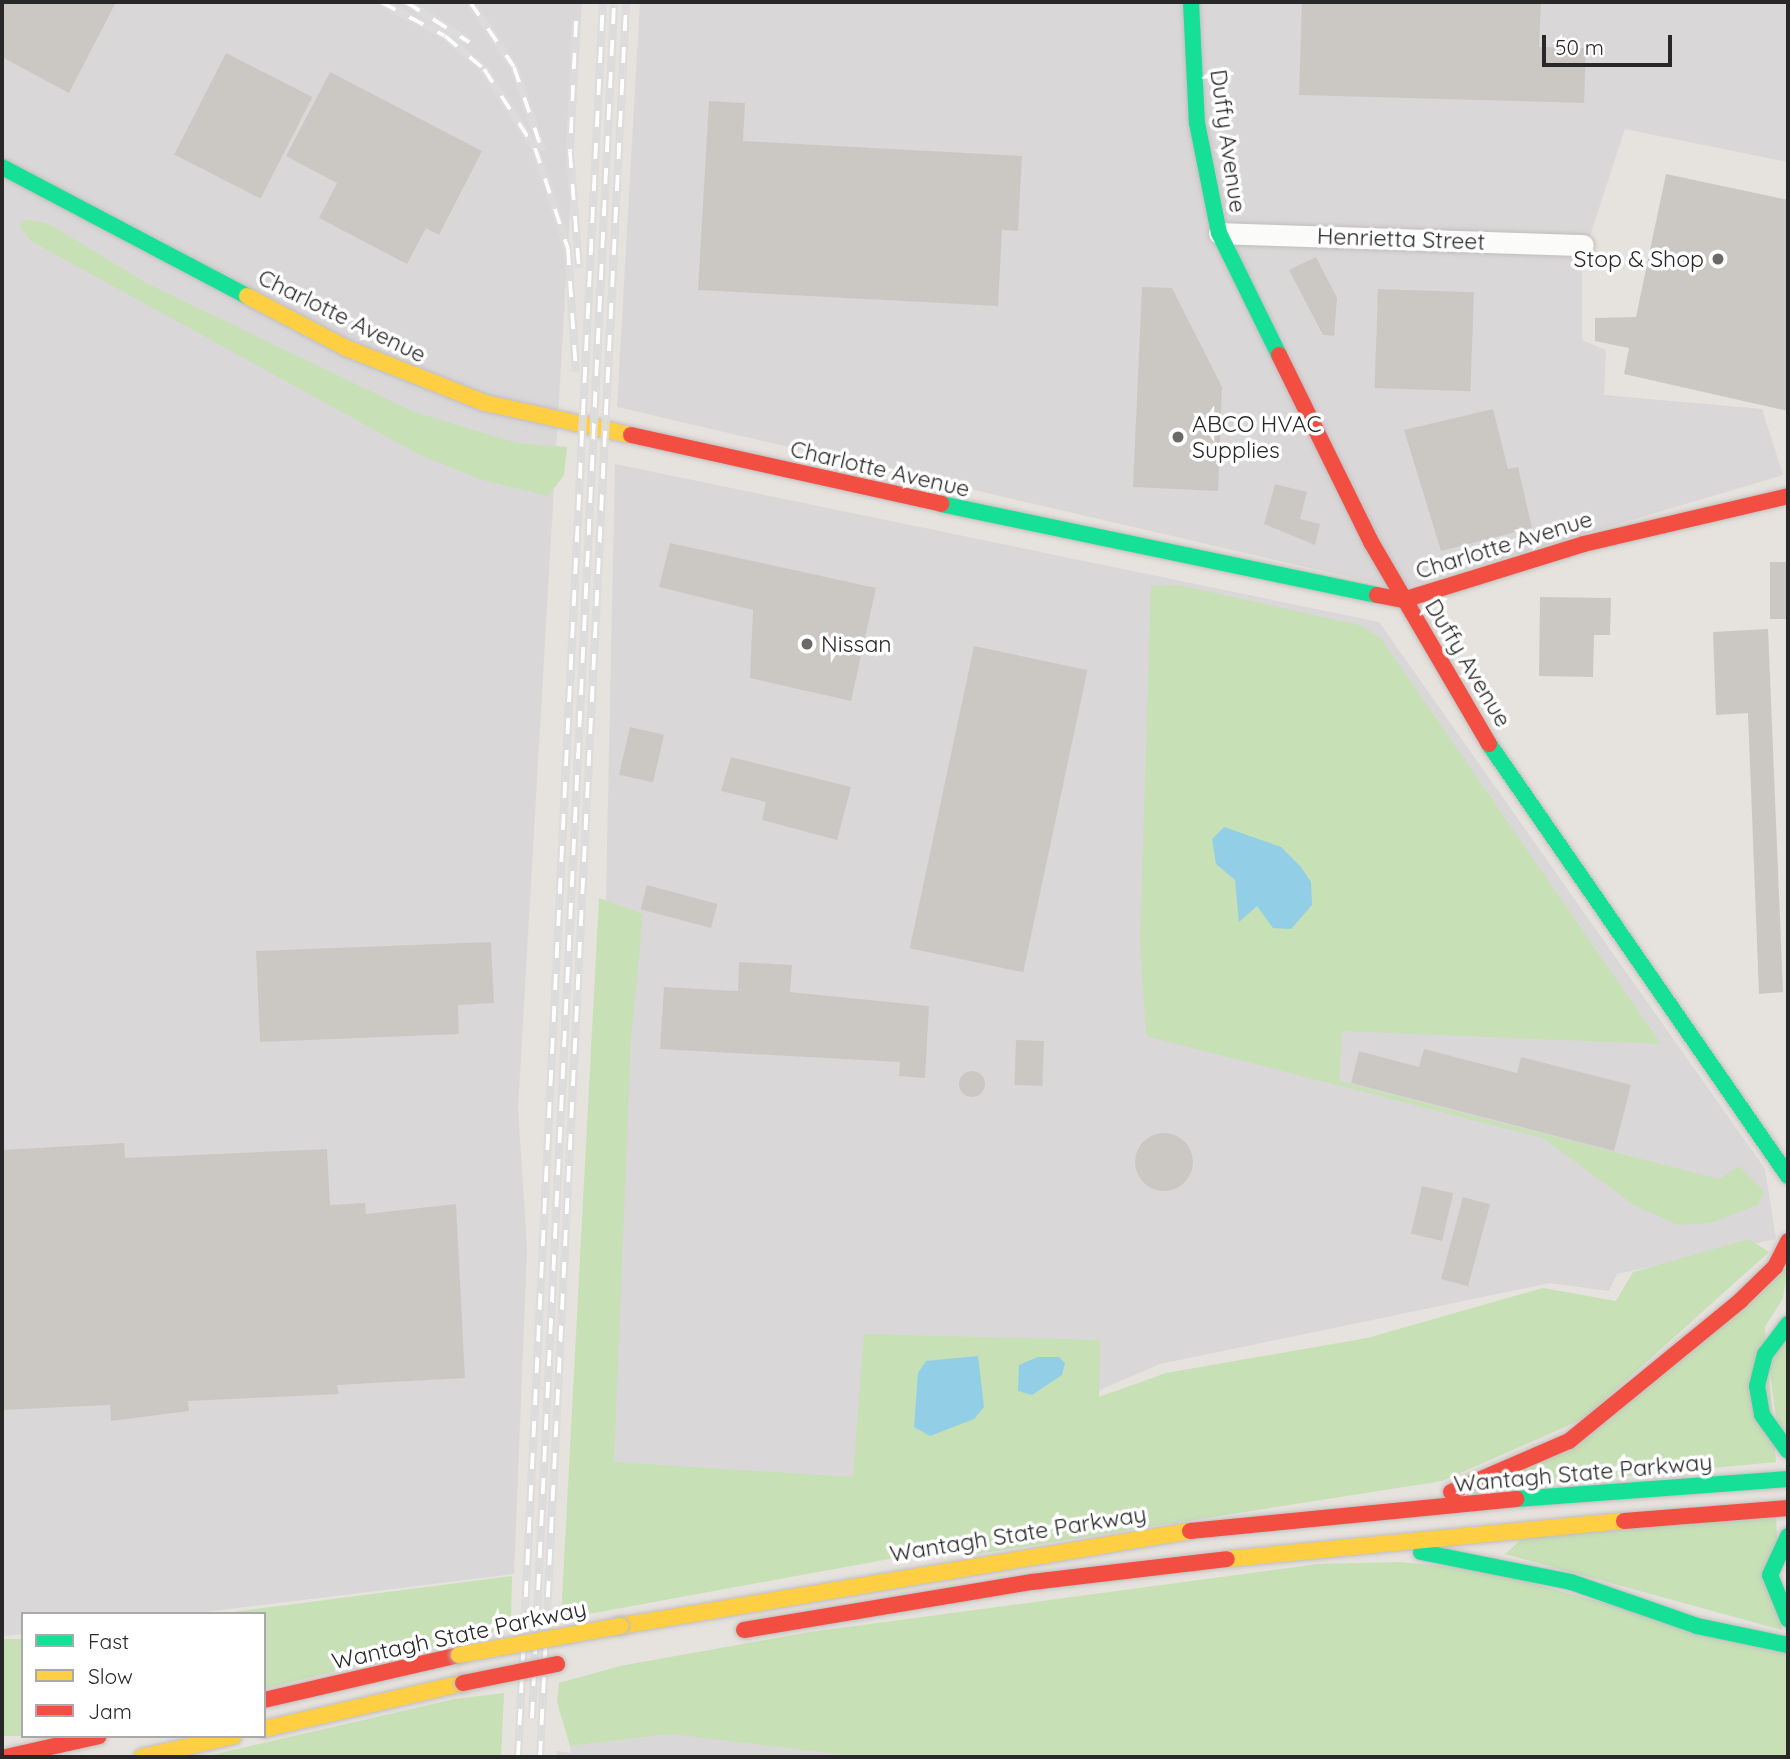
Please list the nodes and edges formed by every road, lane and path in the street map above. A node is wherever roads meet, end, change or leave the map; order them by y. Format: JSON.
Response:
{"nodes":[{"id":1,"x":1191,"y":2,"type":"edge"},
{"id":2,"x":2,"y":167,"type":"edge"},
{"id":3,"x":1219,"y":233,"type":"junction"},
{"id":4,"x":1583,"y":245,"type":"dead end"},
{"id":5,"x":1788,"y":496,"type":"edge"},
{"id":6,"x":1403,"y":600,"type":"junction"},
{"id":7,"x":1788,"y":1176,"type":"edge"},
{"id":8,"x":1788,"y":1241,"type":"edge"},
{"id":9,"x":1788,"y":1324,"type":"edge"},
{"id":10,"x":1788,"y":1451,"type":"edge"},
{"id":11,"x":1788,"y":1479,"type":"edge"},
{"id":12,"x":1788,"y":1508,"type":"edge"},
{"id":13,"x":1396,"y":1511,"type":"junction"},
{"id":14,"x":1788,"y":1536,"type":"edge"},
{"id":15,"x":1360,"y":1543,"type":"junction"},
{"id":16,"x":1788,"y":1619,"type":"edge"},
{"id":17,"x":726,"y":1633,"type":"dead end"},
{"id":18,"x":1788,"y":1644,"type":"edge"},
{"id":19,"x":582,"y":1658,"type":"dead end"},
{"id":20,"x":266,"y":1700,"type":"edge"},
{"id":21,"x":266,"y":1729,"type":"edge"},
{"id":22,"x":90,"y":1738,"type":"edge"},
{"id":23,"x":225,"y":1738,"type":"edge"},
{"id":24,"x":6,"y":1757,"type":"edge"},
{"id":25,"x":142,"y":1757,"type":"edge"}],
"edges":[{"from":1,"to":3,"type":"main road","name":"Duffy Avenue"},
{"from":2,"to":6,"type":"main road","name":"Charlotte Avenue"},
{"from":3,"to":4,"type":"street","name":"Henrietta Street"},
{"from":3,"to":6,"type":"main road","name":"Duffy Avenue"},
{"from":5,"to":6,"type":"main road","name":"Charlotte Avenue"},
{"from":6,"to":7,"type":"main road","name":"Duffy Avenue"},
{"from":8,"to":13,"type":"main road"},
{"from":9,"to":10,"type":"main road"},
{"from":11,"to":13,"type":"main road","name":"Wantagh State Parkway"},
{"from":12,"to":15,"type":"main road"},
{"from":13,"to":20,"type":"main road","name":"Wantagh State Parkway","bridge":true},
{"from":14,"to":16,"type":"main road"},
{"from":15,"to":17,"type":"main road"},
{"from":15,"to":18,"type":"main road"},
{"from":19,"to":21,"type":"main road","bridge":true},
{"from":22,"to":24,"type":"main road"},
{"from":23,"to":25,"type":"main road"}]}
